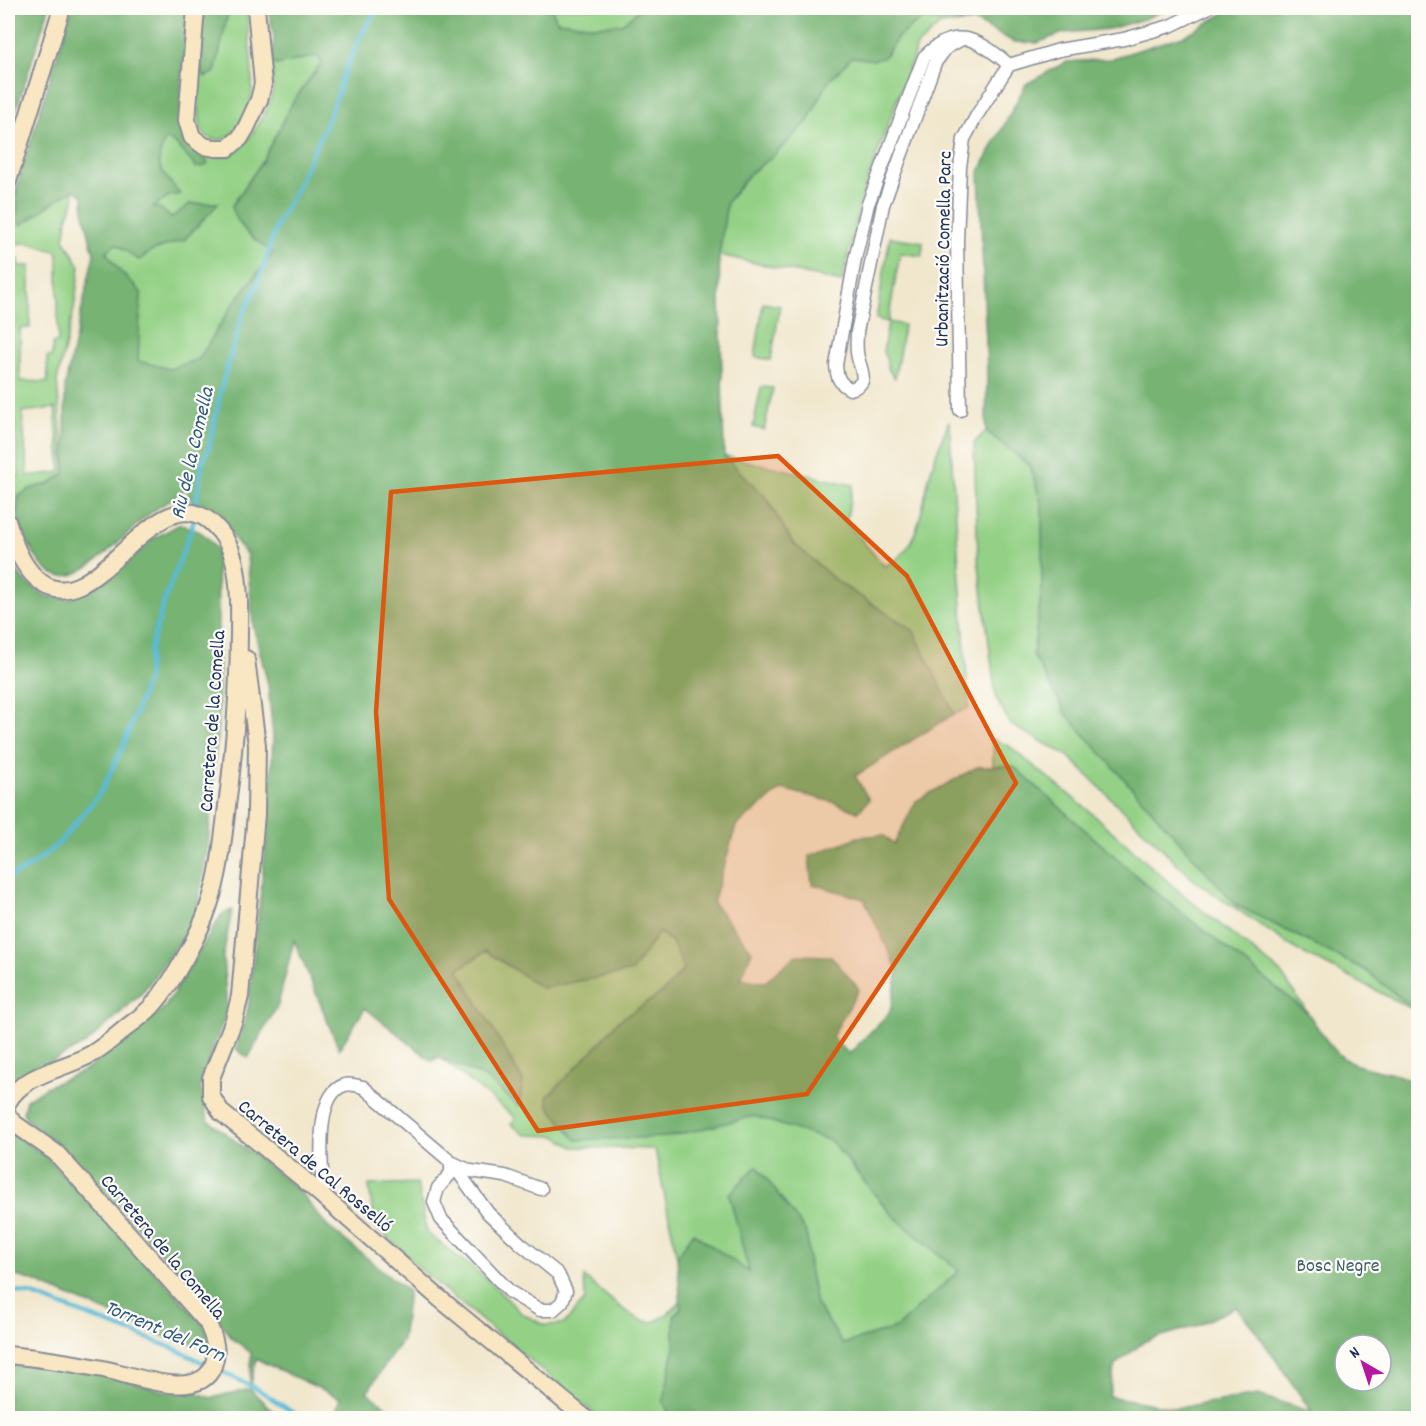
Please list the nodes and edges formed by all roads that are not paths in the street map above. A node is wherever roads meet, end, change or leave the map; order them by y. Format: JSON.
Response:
{"nodes":[{"id":1,"x":62,"y":8,"type":"edge"},
{"id":2,"x":196,"y":8,"type":"edge"},
{"id":3,"x":256,"y":8,"type":"edge"},
{"id":4,"x":1207,"y":8,"type":"edge"},
{"id":5,"x":962,"y":39,"type":"junction"},
{"id":6,"x":1009,"y":65,"type":"junction"},
{"id":7,"x":8,"y":181,"type":"edge"},
{"id":8,"x":960,"y":410,"type":"dead end"},
{"id":9,"x":8,"y":523,"type":"edge"},
{"id":10,"x":239,"y":646,"type":"junction"},
{"id":11,"x":8,"y":1102,"type":"edge"},
{"id":12,"x":8,"y":1116,"type":"edge"},
{"id":13,"x":451,"y":1162,"type":"junction"},
{"id":14,"x":541,"y":1189,"type":"dead end"},
{"id":15,"x":323,"y":1197,"type":"junction"},
{"id":16,"x":8,"y":1355,"type":"edge"},
{"id":17,"x":585,"y":1419,"type":"edge"}],
"edges":[{"from":1,"to":7,"type":"main road"},
{"from":2,"to":3,"type":"main road"},
{"from":4,"to":6,"type":"street"},
{"from":5,"to":5,"type":"street","name":"Urbanització Comella Parc"},
{"from":5,"to":6,"type":"street"},
{"from":6,"to":8,"type":"street","name":"Urbanització Comella Parc"},
{"from":9,"to":10,"type":"main road","name":"Carretera de la Comella"},
{"from":10,"to":11,"type":"main road","name":"Carretera de la Comella"},
{"from":10,"to":15,"type":"main road","name":"Carretera de Cal Rosselló"},
{"from":12,"to":16,"type":"main road","name":"Carretera de la Comella"},
{"from":13,"to":13,"type":"street"},
{"from":13,"to":14,"type":"street"},
{"from":13,"to":15,"type":"street"},
{"from":15,"to":17,"type":"main road","name":"Carretera de Cal Rosselló"}]}
